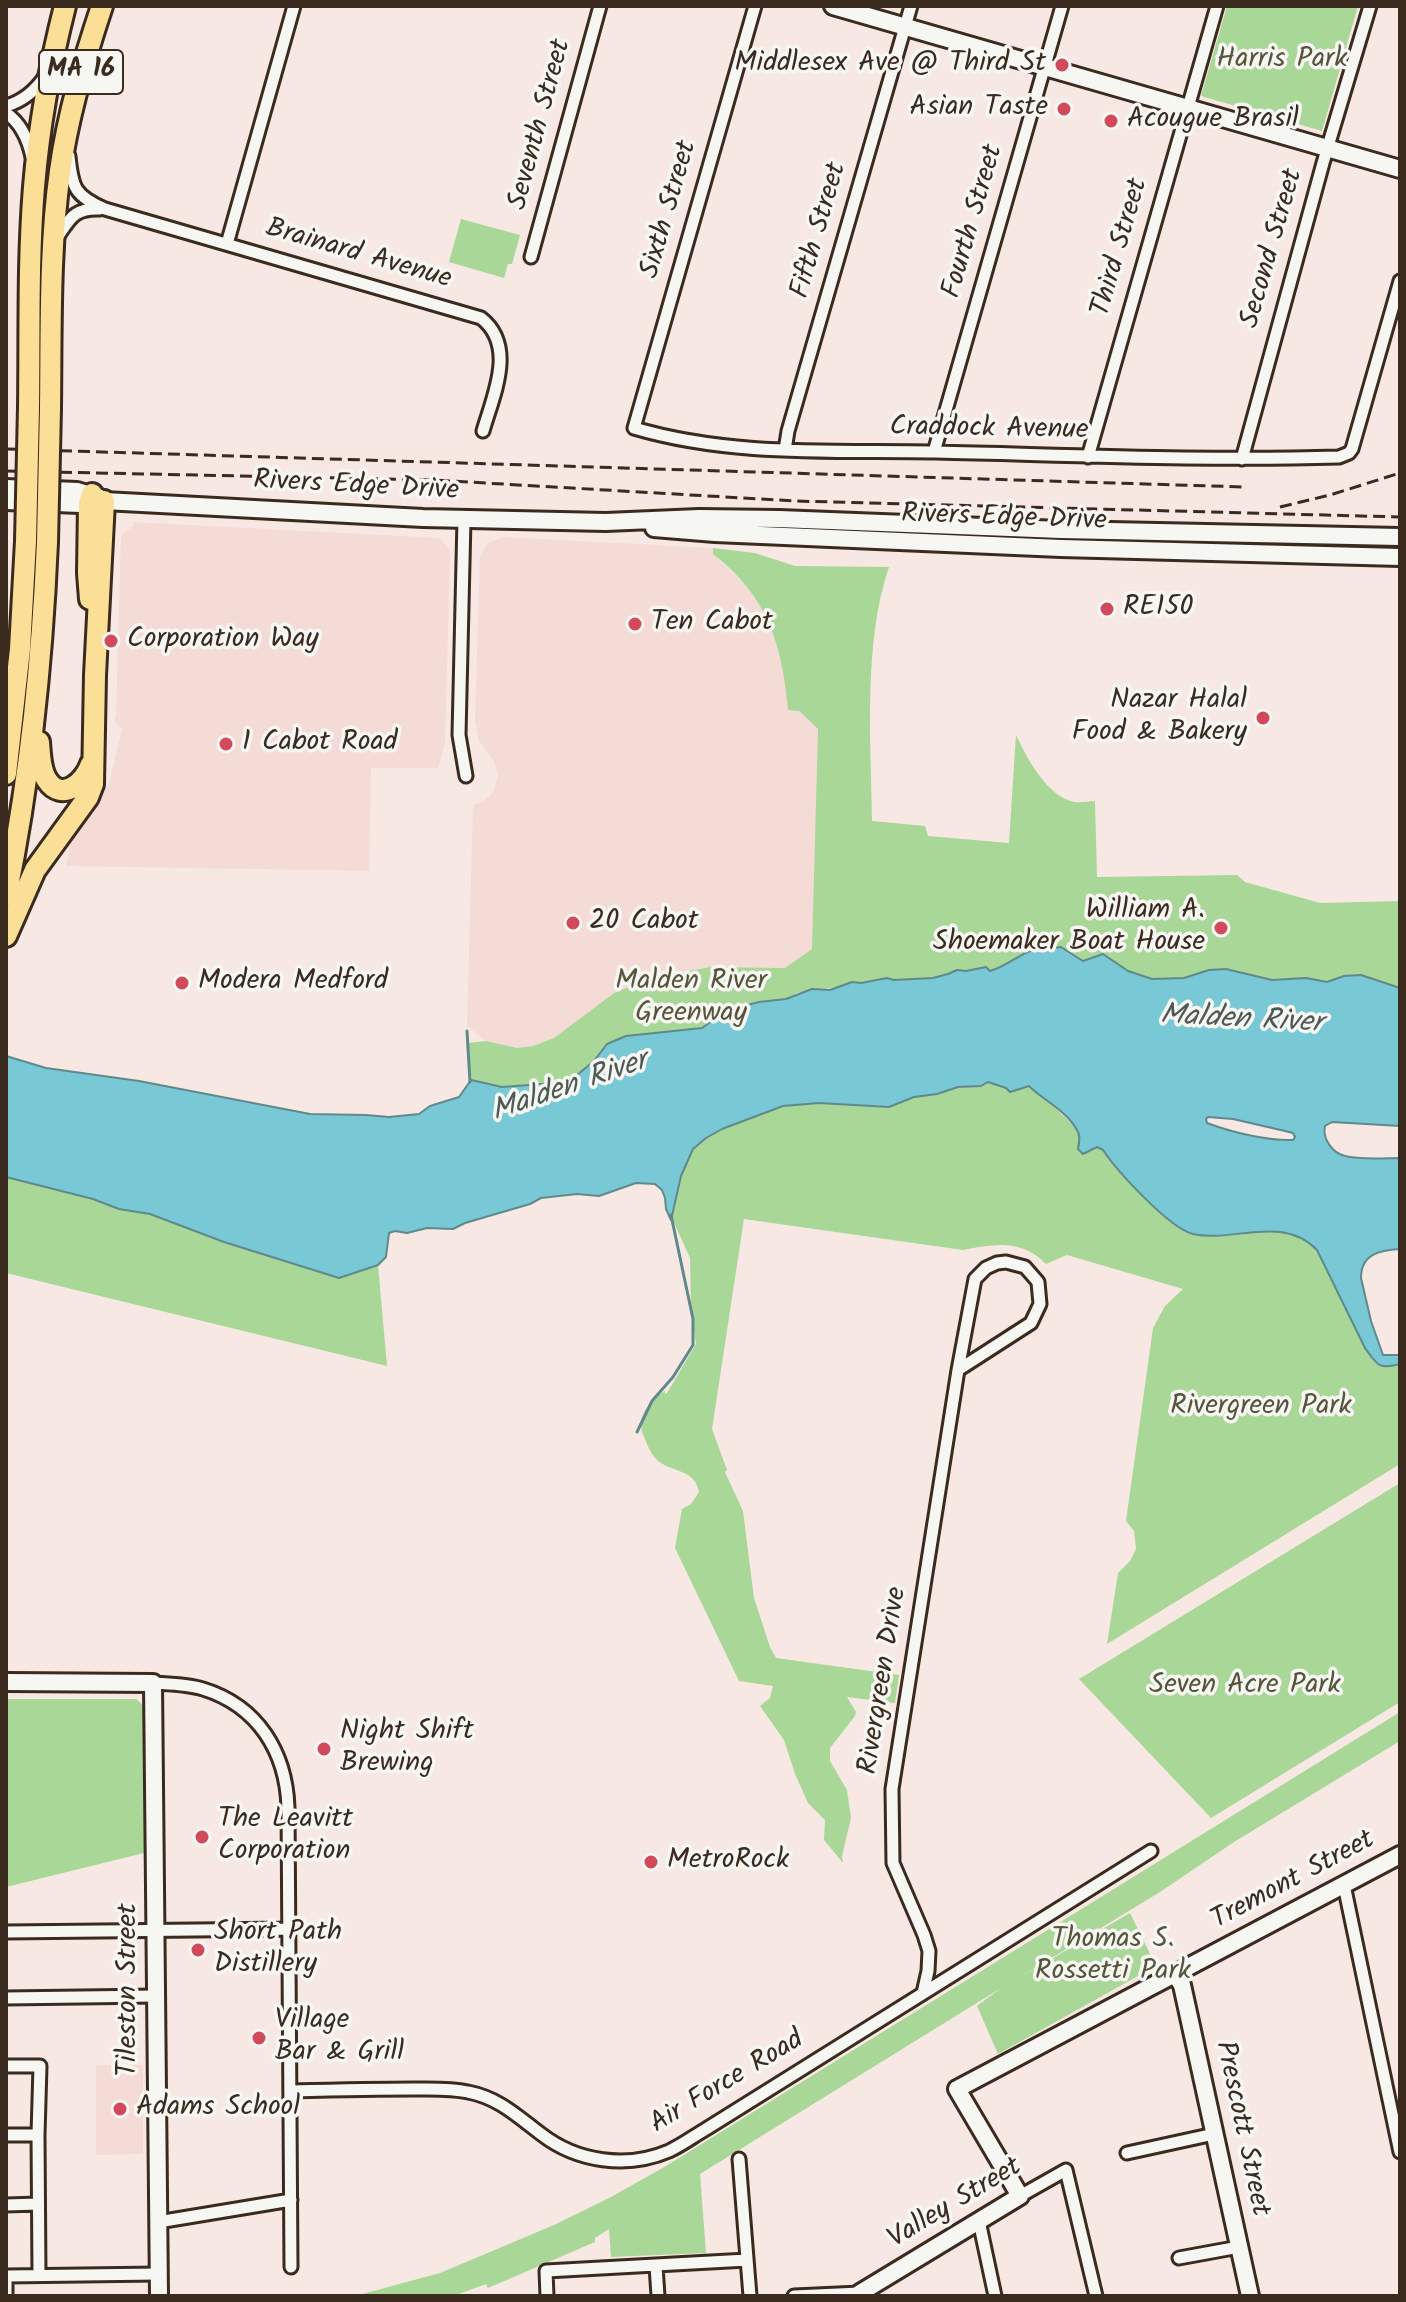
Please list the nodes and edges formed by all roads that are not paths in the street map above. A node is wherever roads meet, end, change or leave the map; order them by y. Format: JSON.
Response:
{"nodes":[{"id":1,"x":65,"y":6,"type":"edge"},
{"id":2,"x":102,"y":6,"type":"edge"},
{"id":3,"x":294,"y":6,"type":"edge"},
{"id":4,"x":600,"y":6,"type":"edge"},
{"id":5,"x":755,"y":6,"type":"edge"},
{"id":6,"x":833,"y":6,"type":"edge"},
{"id":7,"x":911,"y":6,"type":"edge"},
{"id":8,"x":1062,"y":6,"type":"edge"},
{"id":9,"x":1217,"y":6,"type":"edge"},
{"id":10,"x":1370,"y":6,"type":"edge"},
{"id":11,"x":905,"y":27,"type":"junction"},
{"id":12,"x":51,"y":68,"type":"junction"},
{"id":13,"x":1045,"y":68,"type":"junction"},
{"id":14,"x":6,"y":106,"type":"edge"},
{"id":15,"x":1187,"y":108,"type":"junction"},
{"id":16,"x":6,"y":113,"type":"edge"},
{"id":17,"x":66,"y":139,"type":"junction"},
{"id":18,"x":1328,"y":147,"type":"junction"},
{"id":19,"x":1400,"y":169,"type":"edge"},
{"id":20,"x":34,"y":178,"type":"junction"},
{"id":21,"x":88,"y":205,"type":"junction"},
{"id":22,"x":54,"y":243,"type":"junction"},
{"id":23,"x":227,"y":244,"type":"junction"},
{"id":24,"x":531,"y":257,"type":"dead end"},
{"id":25,"x":1400,"y":281,"type":"edge"},
{"id":26,"x":634,"y":428,"type":"joint"},
{"id":27,"x":483,"y":431,"type":"dead end"},
{"id":28,"x":785,"y":450,"type":"junction"},
{"id":29,"x":934,"y":452,"type":"junction"},
{"id":30,"x":1088,"y":457,"type":"junction"},
{"id":31,"x":1242,"y":459,"type":"junction"},
{"id":32,"x":6,"y":488,"type":"edge"},
{"id":33,"x":95,"y":500,"type":"junction"},
{"id":34,"x":6,"y":501,"type":"edge"},
{"id":35,"x":464,"y":519,"type":"junction"},
{"id":36,"x":606,"y":522,"type":"junction"},
{"id":37,"x":1400,"y":537,"type":"edge"},
{"id":38,"x":1400,"y":557,"type":"edge"},
{"id":39,"x":23,"y":606,"type":"junction"},
{"id":40,"x":37,"y":684,"type":"junction"},
{"id":41,"x":6,"y":690,"type":"edge"},
{"id":42,"x":94,"y":749,"type":"junction"},
{"id":43,"x":6,"y":774,"type":"edge"},
{"id":44,"x":466,"y":776,"type":"dead end"},
{"id":45,"x":6,"y":896,"type":"edge"},
{"id":46,"x":6,"y":936,"type":"edge"},
{"id":47,"x":958,"y":1370,"type":"junction"},
{"id":48,"x":6,"y":1682,"type":"edge"},
{"id":49,"x":153,"y":1683,"type":"junction"},
{"id":50,"x":1151,"y":1851,"type":"dead end"},
{"id":51,"x":1400,"y":1855,"type":"edge"},
{"id":52,"x":1344,"y":1885,"type":"junction"},
{"id":53,"x":290,"y":1929,"type":"junction"},
{"id":54,"x":156,"y":1930,"type":"junction"},
{"id":55,"x":6,"y":1932,"type":"edge"},
{"id":56,"x":1175,"y":1974,"type":"junction"},
{"id":57,"x":923,"y":1993,"type":"junction"},
{"id":58,"x":156,"y":1996,"type":"junction"},
{"id":59,"x":6,"y":1998,"type":"edge"},
{"id":60,"x":6,"y":2066,"type":"edge"},
{"id":61,"x":291,"y":2091,"type":"junction"},
{"id":62,"x":1214,"y":2134,"type":"junction"},
{"id":63,"x":6,"y":2135,"type":"edge"},
{"id":64,"x":38,"y":2135,"type":"junction"},
{"id":65,"x":1400,"y":2152,"type":"edge"},
{"id":66,"x":1127,"y":2153,"type":"dead end"},
{"id":67,"x":739,"y":2159,"type":"dead end"},
{"id":68,"x":1020,"y":2196,"type":"junction"},
{"id":69,"x":291,"y":2200,"type":"junction"},
{"id":70,"x":38,"y":2204,"type":"junction"},
{"id":71,"x":6,"y":2205,"type":"edge"},
{"id":72,"x":979,"y":2221,"type":"junction"},
{"id":73,"x":158,"y":2222,"type":"junction"},
{"id":74,"x":1239,"y":2247,"type":"junction"},
{"id":75,"x":1179,"y":2258,"type":"dead end"},
{"id":76,"x":747,"y":2260,"type":"junction"},
{"id":77,"x":656,"y":2266,"type":"junction"},
{"id":78,"x":291,"y":2267,"type":"dead end"},
{"id":79,"x":158,"y":2274,"type":"junction"},
{"id":80,"x":39,"y":2275,"type":"junction"},
{"id":81,"x":6,"y":2276,"type":"edge"},
{"id":82,"x":861,"y":2294,"type":"edge"},
{"id":83,"x":6,"y":2296,"type":"edge"},
{"id":84,"x":159,"y":2296,"type":"edge"},
{"id":85,"x":547,"y":2296,"type":"edge"},
{"id":86,"x":658,"y":2296,"type":"edge"},
{"id":87,"x":750,"y":2296,"type":"edge"},
{"id":88,"x":794,"y":2296,"type":"edge"},
{"id":89,"x":995,"y":2296,"type":"edge"},
{"id":90,"x":1096,"y":2296,"type":"edge"},
{"id":91,"x":1250,"y":2296,"type":"edge"}],
"edges":[{"from":1,"to":12,"type":"highway","number":"MA 16"},
{"from":2,"to":17,"type":"highway","number":"MA 16"},
{"from":3,"to":23,"type":"street"},
{"from":4,"to":24,"type":"street","name":"Seventh Street"},
{"from":5,"to":26,"type":"street","name":"Sixth Street"},
{"from":6,"to":11,"type":"main road"},
{"from":7,"to":11,"type":"street","name":"Fifth Street"},
{"from":8,"to":13,"type":"street","name":"Fourth Street"},
{"from":9,"to":15,"type":"street","name":"Third Street"},
{"from":10,"to":18,"type":"street","name":"Second Street"},
{"from":11,"to":13,"type":"main road"},
{"from":11,"to":28,"type":"street","name":"Fifth Street"},
{"from":12,"to":14,"type":"street"},
{"from":12,"to":20,"type":"highway","number":"MA 16"},
{"from":13,"to":15,"type":"main road"},
{"from":13,"to":29,"type":"street","name":"Fourth Street"},
{"from":15,"to":18,"type":"main road"},
{"from":15,"to":30,"type":"street","name":"Third Street"},
{"from":16,"to":20,"type":"street"},
{"from":17,"to":21,"type":"street"},
{"from":17,"to":22,"type":"highway","number":"MA 16"},
{"from":18,"to":19,"type":"main road"},
{"from":18,"to":31,"type":"street","name":"Second Street"},
{"from":20,"to":39,"type":"highway","number":"MA 16","bridge":true},
{"from":21,"to":22,"type":"street"},
{"from":21,"to":23,"type":"street","name":"Brainard Avenue"},
{"from":22,"to":40,"type":"highway","number":"MA 16","bridge":true},
{"from":23,"to":27,"type":"street","name":"Brainard Avenue"},
{"from":25,"to":31,"type":"street","name":"Craddock Avenue"},
{"from":26,"to":28,"type":"street","name":"Craddock Avenue"},
{"from":28,"to":29,"type":"street","name":"Craddock Avenue"},
{"from":29,"to":30,"type":"street","name":"Craddock Avenue"},
{"from":30,"to":31,"type":"street","name":"Craddock Avenue"},
{"from":32,"to":33,"type":"main road","name":"Rivers Edge Drive"},
{"from":33,"to":34,"type":"main road","name":"Rivers Edge Drive"},
{"from":33,"to":35,"type":"main road","name":"Rivers Edge Drive"},
{"from":33,"to":42,"type":"highway"},
{"from":35,"to":36,"type":"main road","name":"Rivers Edge Drive"},
{"from":35,"to":44,"type":"street"},
{"from":36,"to":37,"type":"main road","name":"Rivers Edge Drive"},
{"from":36,"to":38,"type":"main road","name":"Rivers Edge Drive"},
{"from":39,"to":41,"type":"main road"},
{"from":39,"to":43,"type":"highway","number":"MA 16"},
{"from":40,"to":42,"type":"highway"},
{"from":40,"to":45,"type":"highway","number":"MA 16"},
{"from":42,"to":46,"type":"highway"},
{"from":47,"to":47,"type":"street","name":"Rivergreen Drive"},
{"from":47,"to":57,"type":"street","name":"Rivergreen Drive"},
{"from":48,"to":49,"type":"main road"},
{"from":49,"to":53,"type":"street"},
{"from":49,"to":54,"type":"main road","name":"Tileston Street"},
{"from":50,"to":57,"type":"street","name":"Air Force Road"},
{"from":51,"to":52,"type":"main road","name":"Tremont Street"},
{"from":52,"to":56,"type":"main road","name":"Tremont Street"},
{"from":52,"to":65,"type":"street"},
{"from":53,"to":54,"type":"street"},
{"from":53,"to":61,"type":"street"},
{"from":54,"to":55,"type":"street"},
{"from":54,"to":58,"type":"main road","name":"Tileston Street"},
{"from":56,"to":62,"type":"main road","name":"Prescott Street"},
{"from":56,"to":68,"type":"main road","name":"Tremont Street"},
{"from":57,"to":61,"type":"street","name":"Air Force Road"},
{"from":58,"to":59,"type":"street"},
{"from":58,"to":73,"type":"main road","name":"Tileston Street"},
{"from":60,"to":64,"type":"street"},
{"from":61,"to":69,"type":"street"},
{"from":62,"to":66,"type":"street"},
{"from":62,"to":74,"type":"main road","name":"Prescott Street"},
{"from":63,"to":64,"type":"street"},
{"from":64,"to":70,"type":"street"},
{"from":67,"to":76,"type":"street"},
{"from":68,"to":72,"type":"main road","name":"Valley Street"},
{"from":68,"to":90,"type":"street","name":"Valley Street"},
{"from":69,"to":73,"type":"street"},
{"from":69,"to":78,"type":"street"},
{"from":70,"to":71,"type":"street"},
{"from":70,"to":80,"type":"street"},
{"from":72,"to":82,"type":"main road","name":"Valley Street"},
{"from":72,"to":89,"type":"street"},
{"from":73,"to":79,"type":"main road","name":"Tileston Street"},
{"from":74,"to":75,"type":"street"},
{"from":74,"to":91,"type":"main road","name":"Prescott Street"},
{"from":76,"to":77,"type":"street"},
{"from":76,"to":87,"type":"street"},
{"from":77,"to":85,"type":"street"},
{"from":77,"to":86,"type":"street"},
{"from":79,"to":80,"type":"street"},
{"from":79,"to":84,"type":"main road","name":"Tileston Street"},
{"from":80,"to":81,"type":"street"},
{"from":81,"to":83,"type":"street"},
{"from":82,"to":88,"type":"street","name":"Valley Street"}]}
